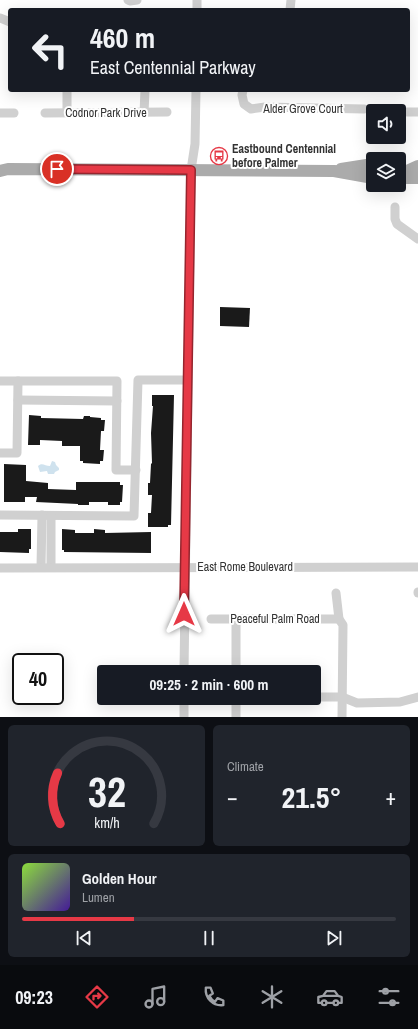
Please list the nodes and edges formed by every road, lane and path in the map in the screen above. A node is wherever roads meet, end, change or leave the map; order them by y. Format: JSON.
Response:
{"nodes":[{"id":1,"x":128,"y":0,"type":"edge"},
{"id":2,"x":137,"y":0,"type":"edge"},
{"id":3,"x":67,"y":92,"type":"edge"},
{"id":4,"x":144,"y":92,"type":"edge"},
{"id":5,"x":196,"y":92,"type":"edge"},
{"id":6,"x":243,"y":92,"type":"edge"},
{"id":7,"x":364,"y":109,"type":"dead end"},
{"id":8,"x":67,"y":112,"type":"junction"},
{"id":9,"x":167,"y":112,"type":"dead end"},
{"id":10,"x":407,"y":112,"type":"dead end"},
{"id":11,"x":418,"y":112,"type":"edge"},
{"id":12,"x":0,"y":113,"type":"edge"},
{"id":13,"x":14,"y":113,"type":"dead end"},
{"id":14,"x":46,"y":113,"type":"dead end"},
{"id":15,"x":144,"y":113,"type":"junction"},
{"id":16,"x":406,"y":164,"type":"edge"},
{"id":17,"x":366,"y":165,"type":"edge"},
{"id":18,"x":418,"y":165,"type":"edge"},
{"id":19,"x":3,"y":169,"type":"edge"},
{"id":20,"x":191,"y":170,"type":"junction"},
{"id":21,"x":334,"y":171,"type":"junction"},
{"id":22,"x":406,"y":171,"type":"edge"},
{"id":23,"x":366,"y":177,"type":"edge"},
{"id":24,"x":406,"y":178,"type":"edge"},
{"id":25,"x":418,"y":178,"type":"edge"},
{"id":26,"x":395,"y":207,"type":"dead end"},
{"id":27,"x":418,"y":240,"type":"edge"},
{"id":28,"x":187,"y":380,"type":"junction"},
{"id":29,"x":0,"y":381,"type":"edge"},
{"id":30,"x":18,"y":381,"type":"junction"},
{"id":31,"x":18,"y":400,"type":"junction"},
{"id":32,"x":117,"y":401,"type":"junction"},
{"id":33,"x":0,"y":453,"type":"edge"},
{"id":34,"x":136,"y":470,"type":"junction"},
{"id":35,"x":0,"y":515,"type":"edge"},
{"id":36,"x":47,"y":515,"type":"junction"},
{"id":37,"x":41,"y":567,"type":"junction"},
{"id":38,"x":51,"y":567,"type":"junction"},
{"id":39,"x":185,"y":567,"type":"junction"},
{"id":40,"x":418,"y":567,"type":"edge"},
{"id":41,"x":0,"y":568,"type":"edge"},
{"id":42,"x":336,"y":593,"type":"dead end"},
{"id":43,"x":211,"y":618,"type":"dead end"},
{"id":44,"x":236,"y":619,"type":"junction"},
{"id":45,"x":339,"y":619,"type":"junction"},
{"id":46,"x":184,"y":665,"type":"edge"},
{"id":47,"x":236,"y":665,"type":"edge"},
{"id":48,"x":321,"y":697,"type":"edge"},
{"id":49,"x":342,"y":697,"type":"junction"},
{"id":50,"x":418,"y":697,"type":"edge"},
{"id":51,"x":184,"y":705,"type":"edge"},
{"id":52,"x":236,"y":705,"type":"edge"},
{"id":53,"x":184,"y":717,"type":"edge"},
{"id":54,"x":236,"y":717,"type":"edge"},
{"id":55,"x":342,"y":717,"type":"edge"}],
"edges":[{"from":1,"to":2,"type":"street"},
{"from":3,"to":8,"type":"street"},
{"from":4,"to":15,"type":"street"},
{"from":5,"to":20,"type":"street"},
{"from":6,"to":7,"type":"street","name":"Alder Grove Court"},
{"from":8,"to":14,"type":"street","name":"Codnor Park Drive"},
{"from":8,"to":15,"type":"street","name":"Codnor Park Drive"},
{"from":9,"to":15,"type":"street","name":"Codnor Park Drive"},
{"from":10,"to":11,"type":"street"},
{"from":12,"to":13,"type":"street"},
{"from":16,"to":18,"type":"main road"},
{"from":17,"to":21,"type":"main road"},
{"from":18,"to":22,"type":"main road"},
{"from":19,"to":20,"type":"main road"},
{"from":20,"to":21,"type":"main road"},
{"from":20,"to":28,"type":"street"},
{"from":21,"to":23,"type":"main road"},
{"from":24,"to":25,"type":"main road"},
{"from":26,"to":27,"type":"street"},
{"from":28,"to":34,"type":"street"},
{"from":28,"to":39,"type":"street"},
{"from":29,"to":30,"type":"street"},
{"from":30,"to":31,"type":"street"},
{"from":30,"to":32,"type":"street"},
{"from":31,"to":32,"type":"street"},
{"from":31,"to":33,"type":"street"},
{"from":32,"to":34,"type":"street"},
{"from":34,"to":36,"type":"street"},
{"from":35,"to":36,"type":"street"},
{"from":36,"to":37,"type":"street"},
{"from":36,"to":38,"type":"street"},
{"from":37,"to":38,"type":"street","name":"East Rome Boulevard"},
{"from":37,"to":41,"type":"street","name":"East Rome Boulevard"},
{"from":38,"to":39,"type":"street","name":"East Rome Boulevard"},
{"from":39,"to":40,"type":"street","name":"East Rome Boulevard"},
{"from":39,"to":46,"type":"street"},
{"from":42,"to":45,"type":"street"},
{"from":43,"to":44,"type":"street","name":"Peaceful Palm Road"},
{"from":44,"to":45,"type":"street","name":"Peaceful Palm Road"},
{"from":44,"to":47,"type":"street"},
{"from":45,"to":49,"type":"street"},
{"from":48,"to":49,"type":"street"},
{"from":49,"to":50,"type":"street"},
{"from":49,"to":55,"type":"street"},
{"from":51,"to":53,"type":"street"},
{"from":52,"to":54,"type":"street"}]}
